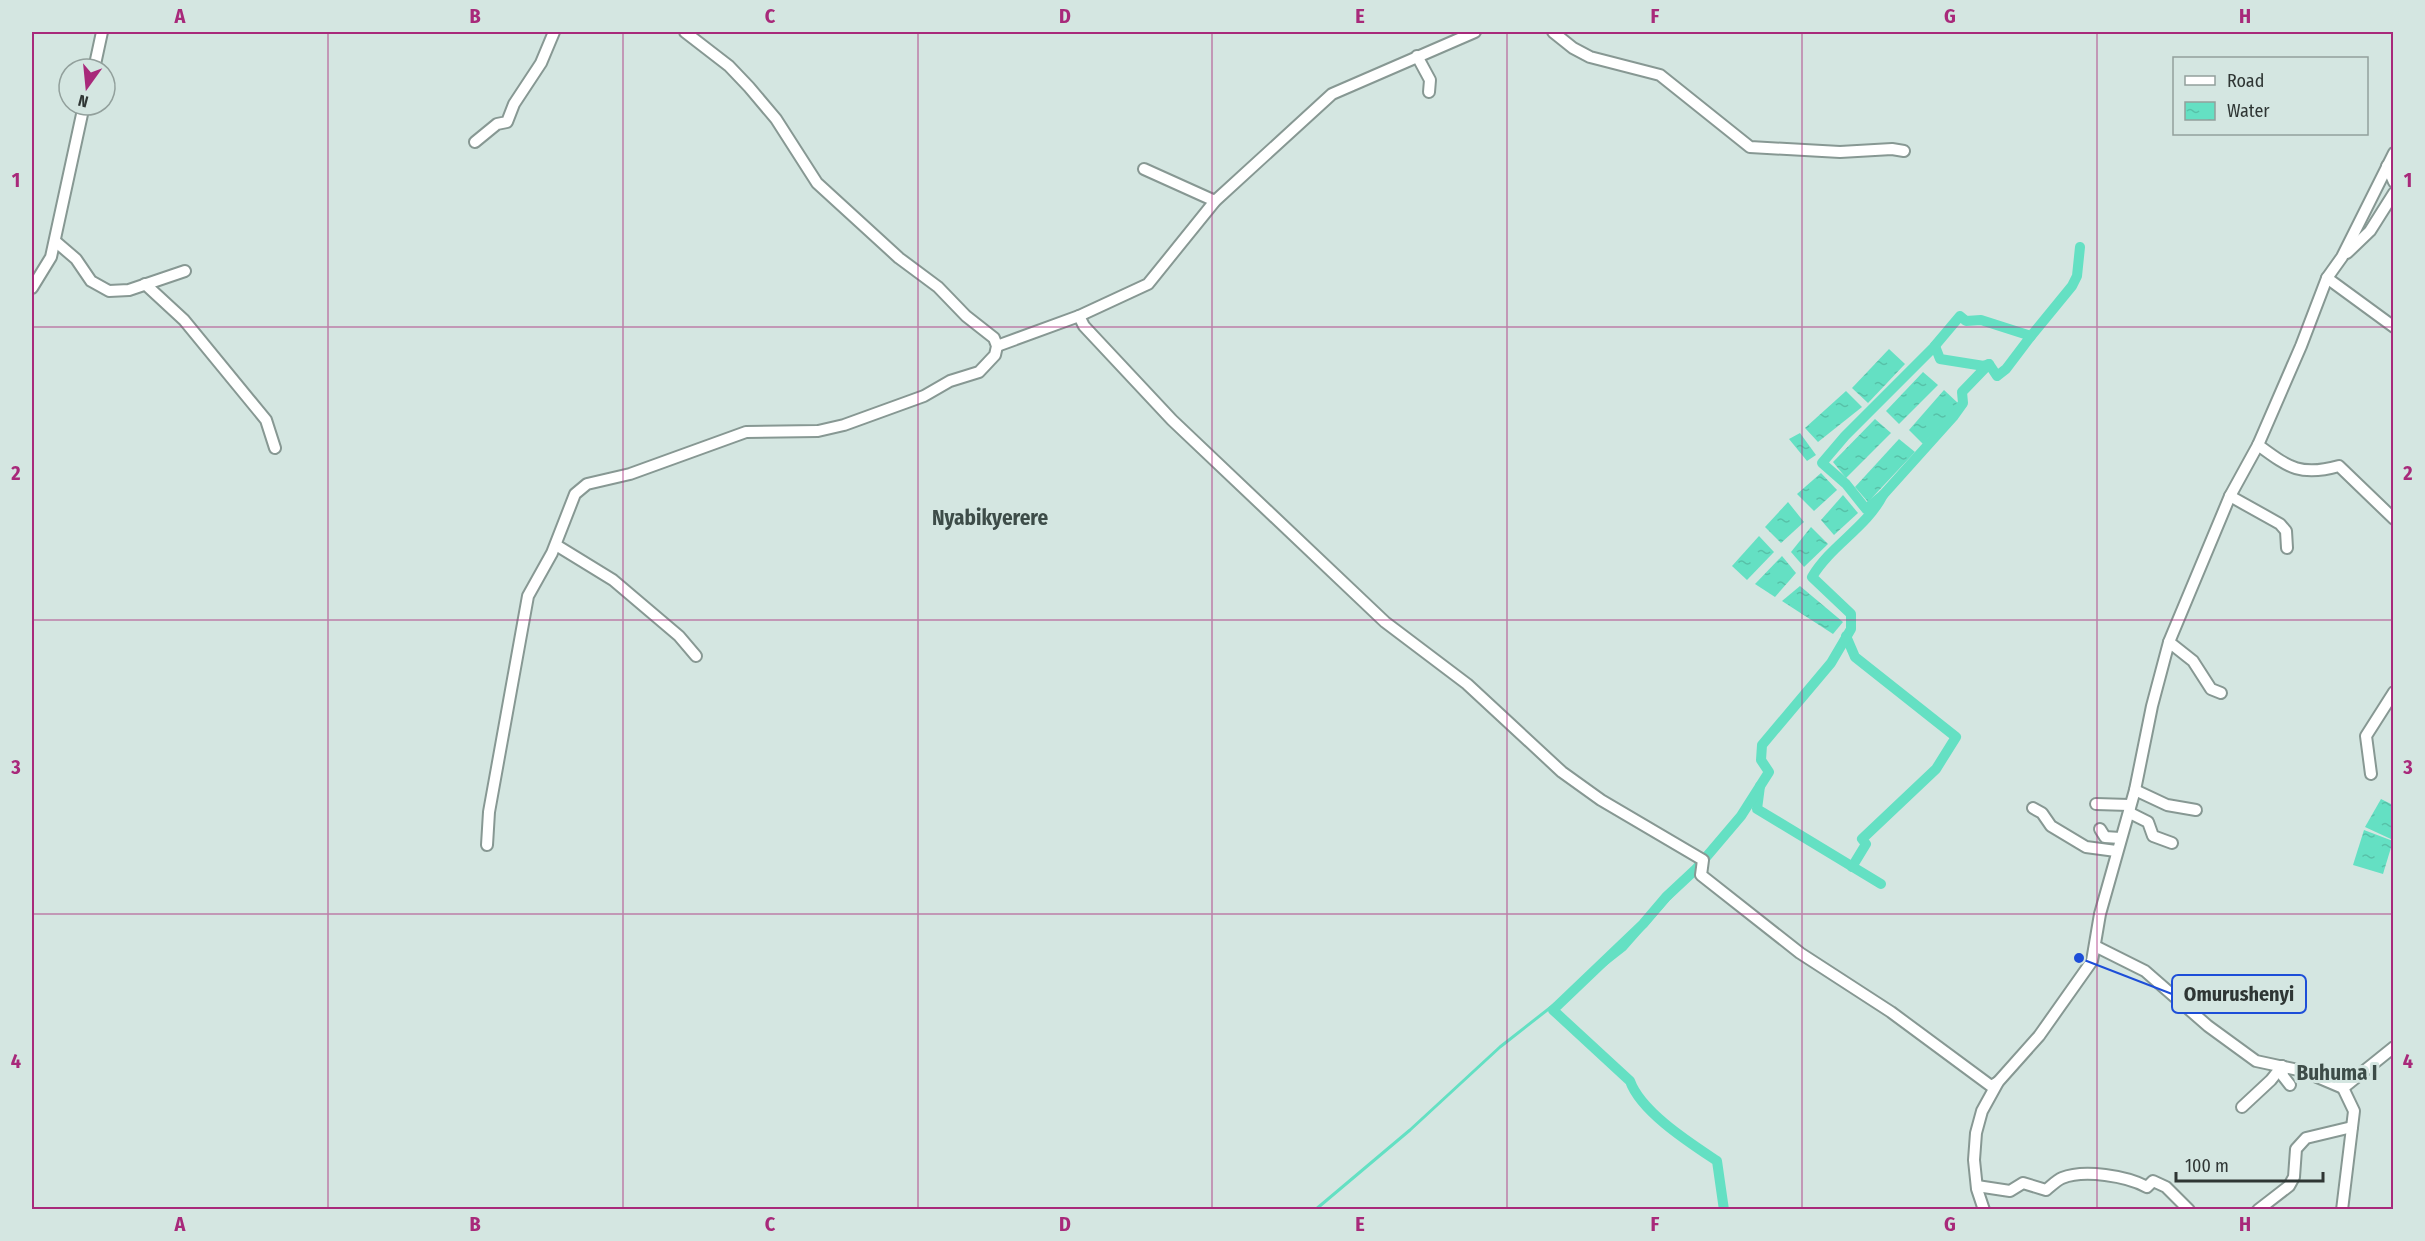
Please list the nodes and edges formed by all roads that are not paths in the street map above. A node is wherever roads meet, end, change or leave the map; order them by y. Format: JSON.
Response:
{"nodes":[{"id":1,"x":102,"y":32,"type":"edge"},
{"id":2,"x":554,"y":32,"type":"edge"},
{"id":3,"x":685,"y":32,"type":"edge"},
{"id":4,"x":1475,"y":32,"type":"edge"},
{"id":5,"x":1552,"y":32,"type":"edge"},
{"id":6,"x":1417,"y":56,"type":"junction"},
{"id":7,"x":97,"y":57,"type":"edge"},
{"id":8,"x":1429,"y":92,"type":"dead end"},
{"id":9,"x":81,"y":117,"type":"edge"},
{"id":10,"x":475,"y":142,"type":"dead end"},
{"id":11,"x":1904,"y":151,"type":"dead end"},
{"id":12,"x":2394,"y":153,"type":"edge"},
{"id":13,"x":2387,"y":166,"type":"junction"},
{"id":14,"x":1143,"y":169,"type":"dead end"},
{"id":15,"x":2394,"y":182,"type":"edge"},
{"id":16,"x":2394,"y":193,"type":"edge"},
{"id":17,"x":1215,"y":201,"type":"junction"},
{"id":18,"x":55,"y":241,"type":"junction"},
{"id":19,"x":2342,"y":257,"type":"junction"},
{"id":20,"x":185,"y":271,"type":"dead end"},
{"id":21,"x":2327,"y":278,"type":"junction"},
{"id":22,"x":145,"y":284,"type":"junction"},
{"id":23,"x":32,"y":288,"type":"edge"},
{"id":24,"x":1079,"y":316,"type":"junction"},
{"id":25,"x":2394,"y":327,"type":"edge"},
{"id":26,"x":998,"y":345,"type":"junction"},
{"id":27,"x":2258,"y":445,"type":"junction"},
{"id":28,"x":274,"y":448,"type":"dead end"},
{"id":29,"x":2230,"y":496,"type":"junction"},
{"id":30,"x":2394,"y":519,"type":"edge"},
{"id":31,"x":556,"y":545,"type":"junction"},
{"id":32,"x":2287,"y":548,"type":"dead end"},
{"id":33,"x":2169,"y":642,"type":"junction"},
{"id":34,"x":696,"y":656,"type":"dead end"},
{"id":35,"x":2394,"y":692,"type":"edge"},
{"id":36,"x":2221,"y":693,"type":"dead end"},
{"id":37,"x":2371,"y":774,"type":"dead end"},
{"id":38,"x":2134,"y":790,"type":"junction"},
{"id":39,"x":2096,"y":804,"type":"dead end"},
{"id":40,"x":2129,"y":805,"type":"junction"},
{"id":41,"x":2033,"y":808,"type":"dead end"},
{"id":42,"x":2196,"y":810,"type":"dead end"},
{"id":43,"x":2100,"y":829,"type":"dead end"},
{"id":44,"x":2120,"y":838,"type":"junction"},
{"id":45,"x":2172,"y":843,"type":"dead end"},
{"id":46,"x":487,"y":844,"type":"dead end"},
{"id":47,"x":2116,"y":851,"type":"junction"},
{"id":48,"x":2095,"y":946,"type":"junction"},
{"id":49,"x":2394,"y":1047,"type":"edge"},
{"id":50,"x":2282,"y":1066,"type":"junction"},
{"id":51,"x":1998,"y":1082,"type":"junction"},
{"id":52,"x":2290,"y":1085,"type":"dead end"},
{"id":53,"x":2343,"y":1088,"type":"junction"},
{"id":54,"x":2242,"y":1107,"type":"dead end"},
{"id":55,"x":2352,"y":1127,"type":"junction"},
{"id":56,"x":1977,"y":1186,"type":"junction"},
{"id":57,"x":1984,"y":1209,"type":"edge"},
{"id":58,"x":2189,"y":1209,"type":"edge"},
{"id":59,"x":2258,"y":1209,"type":"edge"},
{"id":60,"x":2342,"y":1209,"type":"edge"}],
"edges":[{"from":1,"to":7,"type":"street"},
{"from":2,"to":10,"type":"street"},
{"from":3,"to":26,"type":"street"},
{"from":4,"to":6,"type":"street"},
{"from":5,"to":11,"type":"street"},
{"from":6,"to":8,"type":"street"},
{"from":6,"to":17,"type":"street"},
{"from":9,"to":18,"type":"street"},
{"from":12,"to":13,"type":"street"},
{"from":13,"to":15,"type":"street"},
{"from":13,"to":19,"type":"street"},
{"from":14,"to":17,"type":"street"},
{"from":16,"to":19,"type":"street"},
{"from":17,"to":24,"type":"street"},
{"from":18,"to":22,"type":"street"},
{"from":18,"to":23,"type":"street"},
{"from":19,"to":21,"type":"street"},
{"from":20,"to":22,"type":"street"},
{"from":21,"to":25,"type":"street"},
{"from":21,"to":27,"type":"street"},
{"from":22,"to":28,"type":"street"},
{"from":24,"to":26,"type":"street"},
{"from":24,"to":51,"type":"street"},
{"from":26,"to":31,"type":"street"},
{"from":27,"to":29,"type":"street"},
{"from":27,"to":30,"type":"street"},
{"from":29,"to":32,"type":"street"},
{"from":29,"to":33,"type":"street"},
{"from":31,"to":34,"type":"street"},
{"from":31,"to":46,"type":"street"},
{"from":33,"to":36,"type":"street"},
{"from":33,"to":38,"type":"street"},
{"from":35,"to":37,"type":"street"},
{"from":38,"to":40,"type":"street"},
{"from":38,"to":42,"type":"street"},
{"from":39,"to":40,"type":"street"},
{"from":40,"to":44,"type":"street"},
{"from":40,"to":45,"type":"street"},
{"from":41,"to":47,"type":"street"},
{"from":43,"to":44,"type":"street"},
{"from":44,"to":47,"type":"street"},
{"from":47,"to":48,"type":"street"},
{"from":48,"to":50,"type":"street"},
{"from":48,"to":51,"type":"street"},
{"from":49,"to":53,"type":"street"},
{"from":50,"to":52,"type":"street"},
{"from":50,"to":53,"type":"street"},
{"from":50,"to":54,"type":"street"},
{"from":51,"to":56,"type":"street"},
{"from":53,"to":55,"type":"street"},
{"from":55,"to":59,"type":"street"},
{"from":55,"to":60,"type":"street"},
{"from":56,"to":57,"type":"street"},
{"from":56,"to":58,"type":"street"}]}
